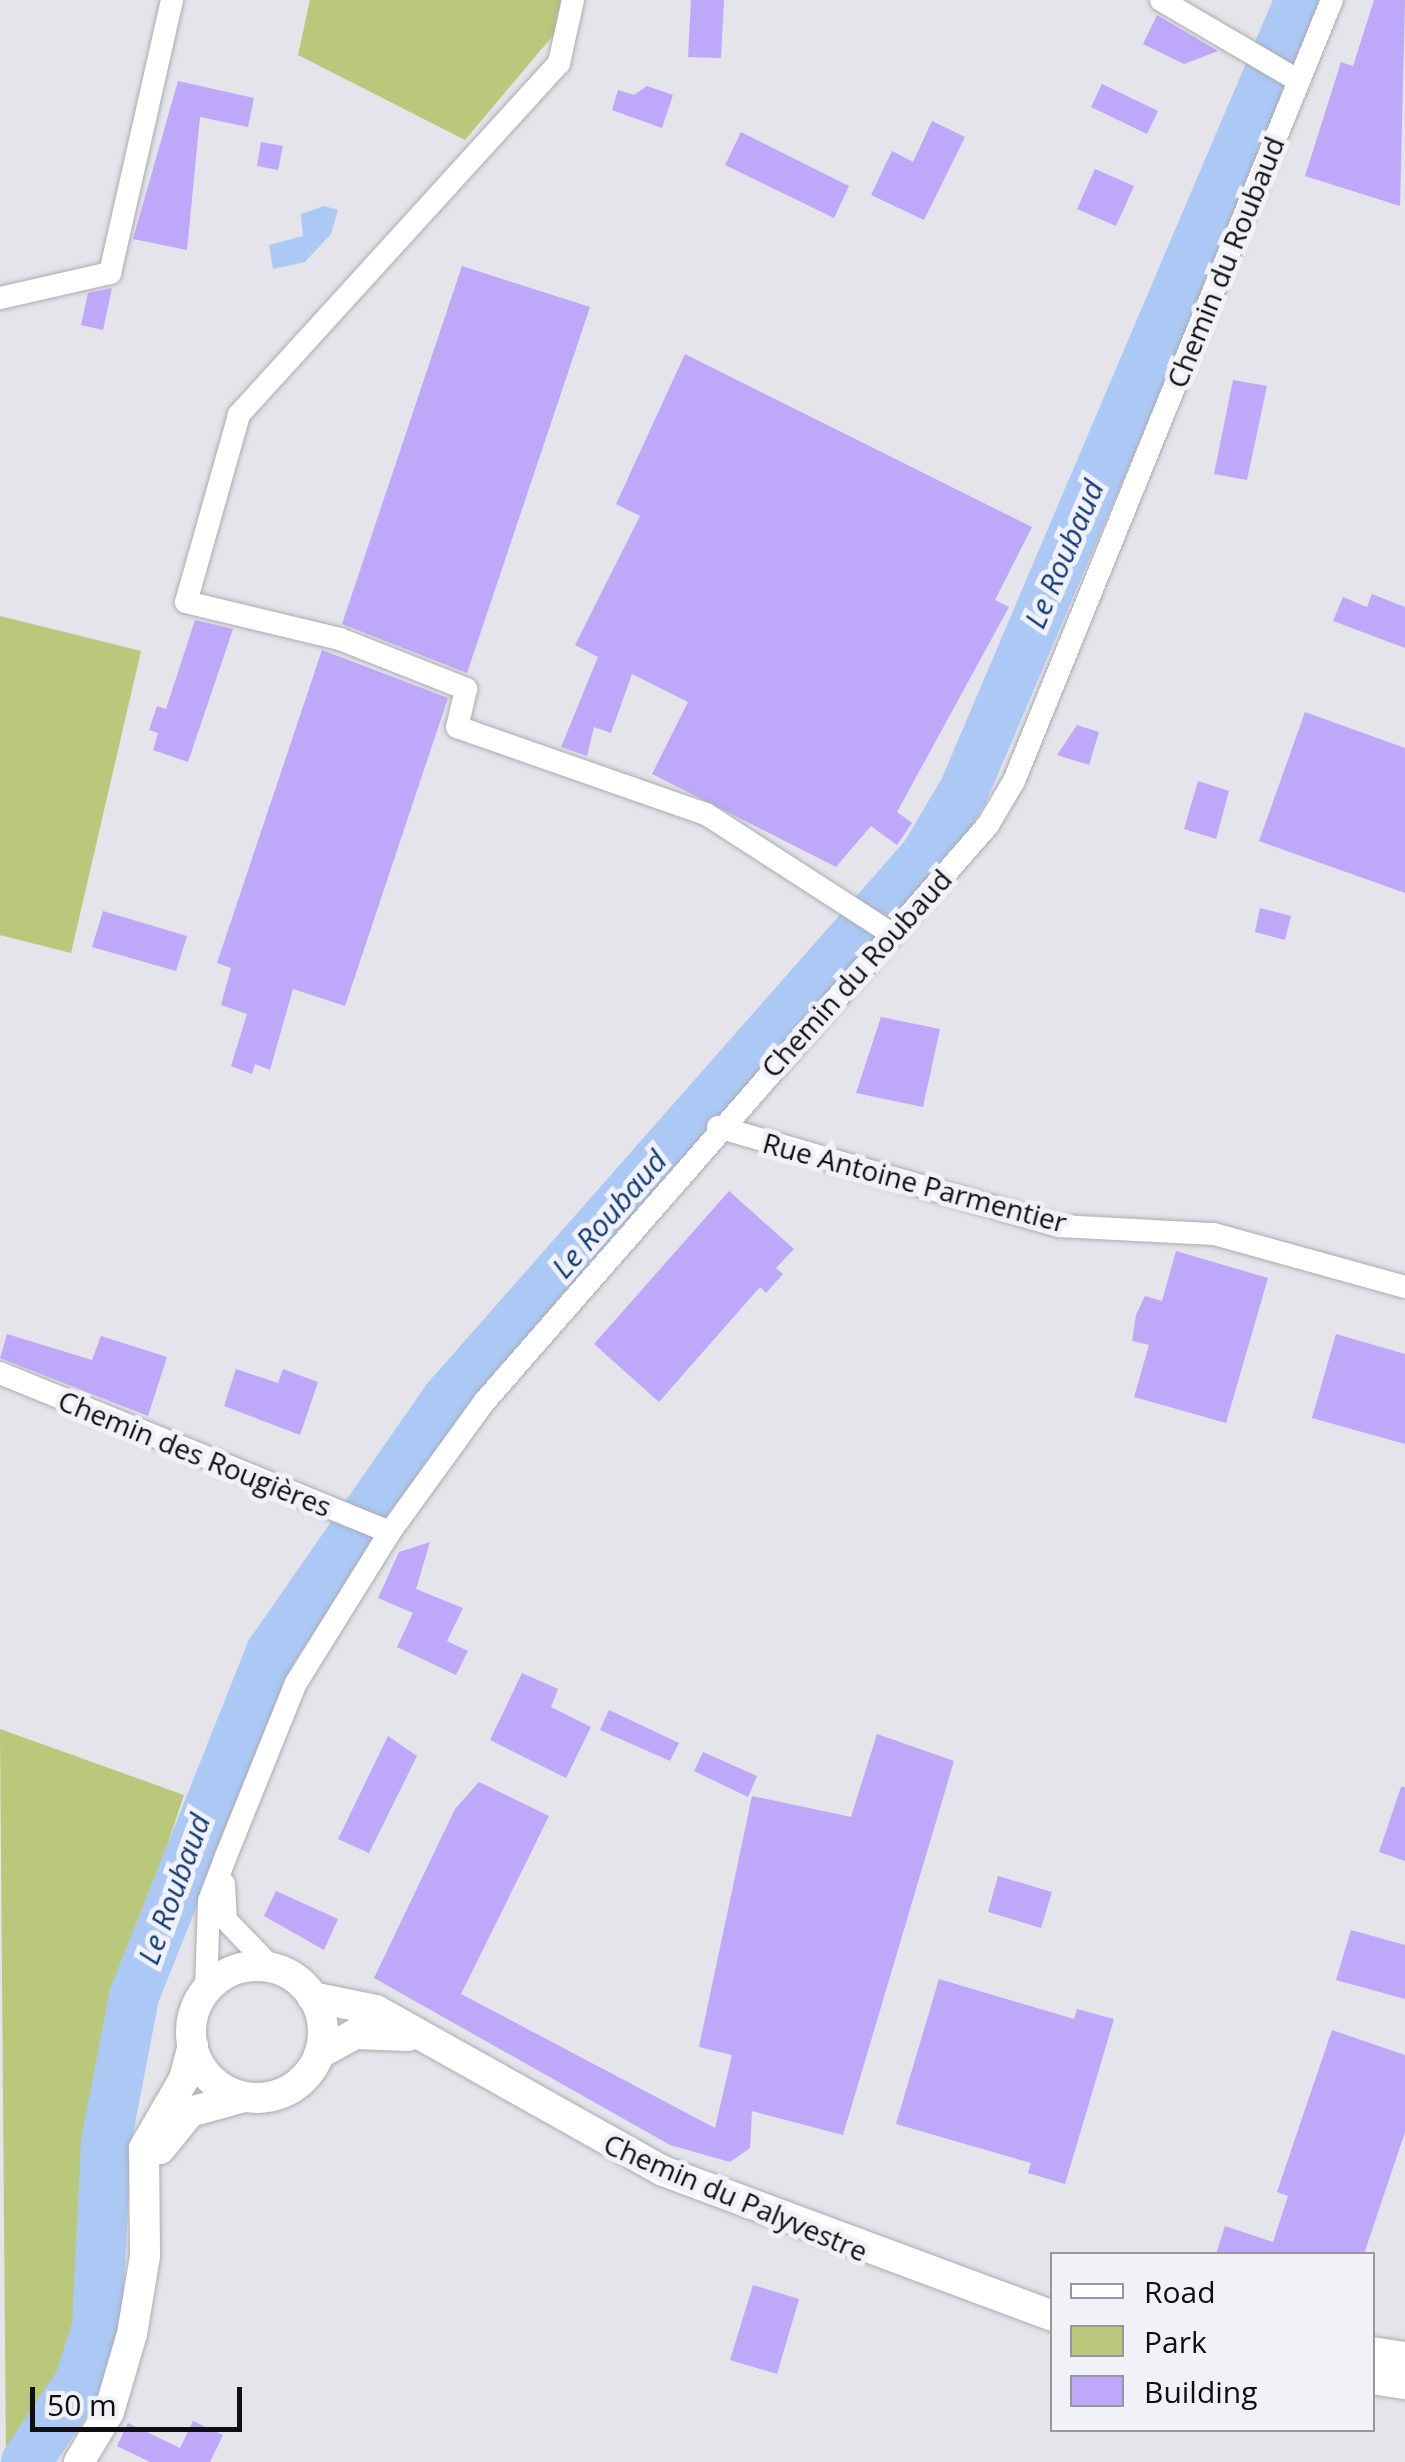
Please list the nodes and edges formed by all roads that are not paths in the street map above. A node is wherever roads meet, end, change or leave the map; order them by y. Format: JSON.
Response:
{"nodes":[{"id":1,"x":172,"y":0,"type":"edge"},
{"id":2,"x":573,"y":0,"type":"edge"},
{"id":3,"x":1161,"y":0,"type":"edge"},
{"id":4,"x":1332,"y":0,"type":"edge"},
{"id":5,"x":1299,"y":81,"type":"junction"},
{"id":6,"x":0,"y":298,"type":"edge"},
{"id":7,"x":890,"y":933,"type":"junction"},
{"id":8,"x":718,"y":1128,"type":"junction"},
{"id":9,"x":1405,"y":1287,"type":"edge"},
{"id":10,"x":0,"y":1373,"type":"edge"},
{"id":11,"x":383,"y":1529,"type":"junction"},
{"id":12,"x":226,"y":1856,"type":"junction"},
{"id":13,"x":271,"y":1967,"type":"junction"},
{"id":14,"x":206,"y":1991,"type":"junction"},
{"id":15,"x":312,"y":1997,"type":"junction"},
{"id":16,"x":192,"y":2045,"type":"junction"},
{"id":17,"x":434,"y":2046,"type":"junction"},
{"id":18,"x":319,"y":2054,"type":"junction"},
{"id":19,"x":244,"y":2098,"type":"junction"},
{"id":20,"x":147,"y":2205,"type":"junction"},
{"id":21,"x":1050,"y":2315,"type":"edge"},
{"id":22,"x":1375,"y":2352,"type":"edge"},
{"id":23,"x":1405,"y":2357,"type":"edge"},
{"id":24,"x":1375,"y":2379,"type":"edge"},
{"id":25,"x":1405,"y":2384,"type":"edge"},
{"id":26,"x":80,"y":2462,"type":"edge"}],
"edges":[{"from":1,"to":6,"type":"street"},
{"from":2,"to":7,"type":"street"},
{"from":3,"to":5,"type":"street"},
{"from":4,"to":5,"type":"street","name":"Chemin du Roubaud"},
{"from":5,"to":7,"type":"street","name":"Chemin du Roubaud"},
{"from":7,"to":8,"type":"street","name":"Chemin du Roubaud"},
{"from":8,"to":9,"type":"street","name":"Rue Antoine Parmentier"},
{"from":8,"to":11,"type":"street","name":"Chemin du Roubaud"},
{"from":10,"to":11,"type":"street","name":"Chemin des Rougières"},
{"from":11,"to":12,"type":"street","name":"Chemin du Roubaud"},
{"from":12,"to":13,"type":"street","name":"Chemin du Roubaud"},
{"from":12,"to":14,"type":"street","name":"Chemin du Roubaud"},
{"from":13,"to":14,"type":"street"},
{"from":13,"to":15,"type":"street"},
{"from":14,"to":16,"type":"street"},
{"from":15,"to":17,"type":"street","name":"Chemin du Palyvestre"},
{"from":15,"to":18,"type":"street"},
{"from":16,"to":19,"type":"street"},
{"from":16,"to":20,"type":"street"},
{"from":17,"to":18,"type":"street","name":"Chemin du Palyvestre"},
{"from":17,"to":21,"type":"street","name":"Chemin du Palyvestre"},
{"from":18,"to":19,"type":"street"},
{"from":19,"to":20,"type":"street"},
{"from":20,"to":26,"type":"street"},
{"from":22,"to":23,"type":"street"},
{"from":24,"to":25,"type":"street"}]}
